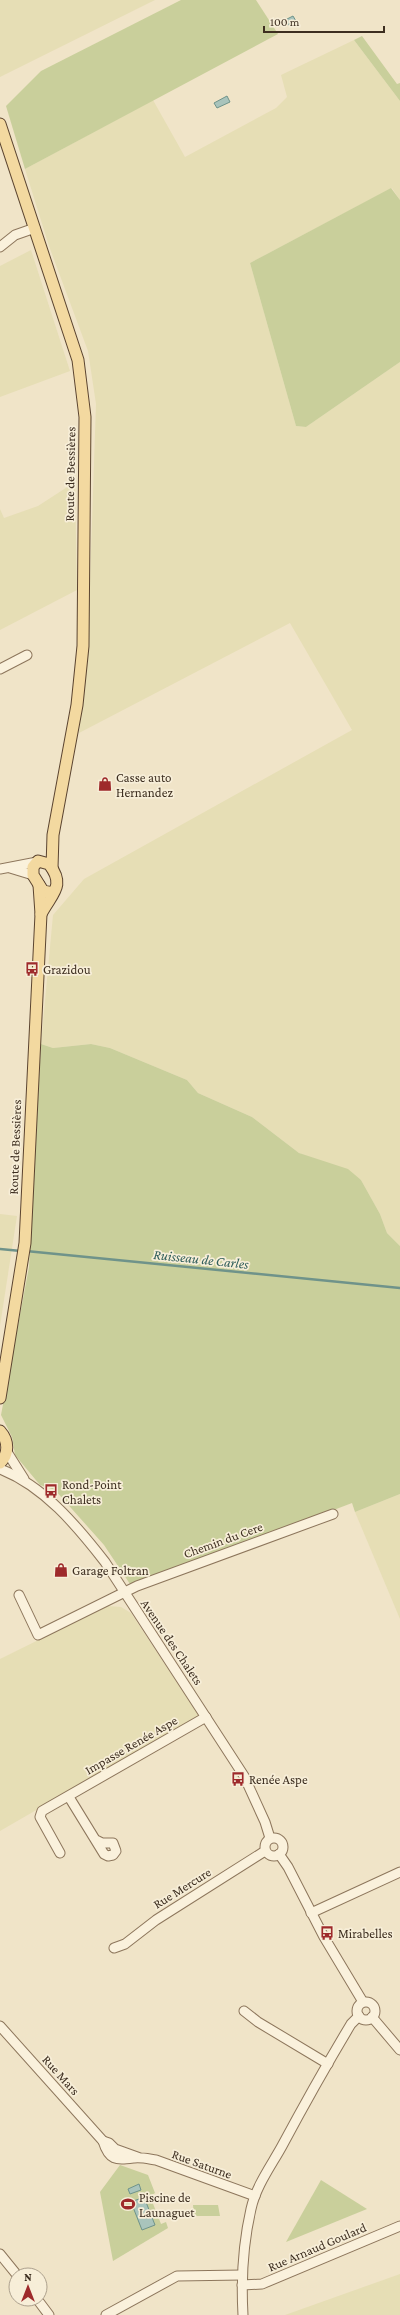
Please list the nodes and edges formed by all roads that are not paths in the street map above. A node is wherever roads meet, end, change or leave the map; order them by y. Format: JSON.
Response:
{"nodes":[{"id":1,"x":0,"y":124,"type":"edge"},
{"id":2,"x":35,"y":228,"type":"junction"},
{"id":3,"x":0,"y":247,"type":"edge"},
{"id":4,"x":27,"y":655,"type":"dead end"},
{"id":5,"x":0,"y":669,"type":"edge"},
{"id":6,"x":53,"y":835,"type":"junction"},
{"id":7,"x":38,"y":861,"type":"junction"},
{"id":8,"x":3,"y":868,"type":"edge"},
{"id":9,"x":52,"y":868,"type":"junction"},
{"id":10,"x":33,"y":875,"type":"junction"},
{"id":11,"x":39,"y":885,"type":"junction"},
{"id":12,"x":53,"y":893,"type":"junction"},
{"id":13,"x":41,"y":914,"type":"junction"},
{"id":14,"x":1,"y":1382,"type":"edge"},
{"id":15,"x":0,"y":1398,"type":"edge"},
{"id":16,"x":0,"y":1430,"type":"edge"},
{"id":17,"x":7,"y":1452,"type":"junction"},
{"id":18,"x":0,"y":1463,"type":"edge"},
{"id":19,"x":0,"y":1469,"type":"edge"},
{"id":20,"x":24,"y":1480,"type":"junction"},
{"id":21,"x":333,"y":1514,"type":"dead end"},
{"id":22,"x":123,"y":1592,"type":"junction"},
{"id":23,"x":19,"y":1595,"type":"dead end"},
{"id":24,"x":206,"y":1717,"type":"junction"},
{"id":25,"x":69,"y":1797,"type":"junction"},
{"id":26,"x":270,"y":1838,"type":"junction"},
{"id":27,"x":96,"y":1840,"type":"dead end"},
{"id":28,"x":266,"y":1851,"type":"junction"},
{"id":29,"x":60,"y":1853,"type":"dead end"},
{"id":30,"x":279,"y":1854,"type":"junction"},
{"id":31,"x":400,"y":1872,"type":"edge"},
{"id":32,"x":311,"y":1912,"type":"junction"},
{"id":33,"x":114,"y":1948,"type":"dead end"},
{"id":34,"x":363,"y":2002,"type":"junction"},
{"id":35,"x":244,"y":2011,"type":"dead end"},
{"id":36,"x":359,"y":2016,"type":"junction"},
{"id":37,"x":372,"y":2017,"type":"junction"},
{"id":38,"x":0,"y":2026,"type":"edge"},
{"id":39,"x":400,"y":2050,"type":"edge"},
{"id":40,"x":328,"y":2064,"type":"junction"},
{"id":41,"x":103,"y":2141,"type":"joint"},
{"id":42,"x":255,"y":2196,"type":"junction"},
{"id":43,"x":400,"y":2226,"type":"edge"},
{"id":44,"x":0,"y":2254,"type":"edge"},
{"id":45,"x":11,"y":2267,"type":"edge"},
{"id":46,"x":242,"y":2275,"type":"junction"},
{"id":47,"x":242,"y":2285,"type":"junction"},
{"id":48,"x":106,"y":2315,"type":"edge"},
{"id":49,"x":243,"y":2315,"type":"edge"}],
"edges":[{"from":1,"to":2,"type":"main road","name":"Route de Bessières"},
{"from":2,"to":3,"type":"street"},
{"from":2,"to":6,"type":"main road","name":"Route de Bessières"},
{"from":4,"to":5,"type":"street"},
{"from":6,"to":7,"type":"main road","name":"Route de Bessières"},
{"from":6,"to":9,"type":"main road","name":"Route de Bessières"},
{"from":7,"to":8,"type":"street"},
{"from":7,"to":9,"type":"main road"},
{"from":7,"to":10,"type":"main road","name":"Route de Bessières"},
{"from":8,"to":10,"type":"street"},
{"from":9,"to":12,"type":"main road","name":"Route de Bessières"},
{"from":10,"to":11,"type":"main road","name":"Route de Bessières"},
{"from":11,"to":12,"type":"main road","name":"Route de Bessières"},
{"from":11,"to":13,"type":"main road","name":"Route de Bessières"},
{"from":12,"to":13,"type":"main road","name":"Route de Bessières"},
{"from":13,"to":14,"type":"main road","name":"Route de Bessières"},
{"from":14,"to":15,"type":"main road","name":"Route de Bessières"},
{"from":16,"to":17,"type":"main road"},
{"from":17,"to":18,"type":"main road"},
{"from":17,"to":20,"type":"street","name":"Avenue des Chalets"},
{"from":19,"to":20,"type":"street","name":"Avenue des Chalets"},
{"from":20,"to":22,"type":"street","name":"Avenue des Chalets"},
{"from":21,"to":22,"type":"street","name":"Chemin du Cere"},
{"from":22,"to":23,"type":"street","name":"Chemin du Cere"},
{"from":22,"to":24,"type":"street","name":"Avenue des Chalets"},
{"from":24,"to":25,"type":"street","name":"Impasse Renée Aspe"},
{"from":24,"to":26,"type":"street","name":"Avenue des Chalets"},
{"from":25,"to":27,"type":"street"},
{"from":25,"to":29,"type":"street","name":"Impasse Renée Aspe"},
{"from":26,"to":28,"type":"street"},
{"from":26,"to":30,"type":"street"},
{"from":28,"to":30,"type":"street"},
{"from":28,"to":33,"type":"street","name":"Rue Mercure"},
{"from":30,"to":32,"type":"street"},
{"from":31,"to":32,"type":"street"},
{"from":32,"to":34,"type":"street"},
{"from":34,"to":36,"type":"street"},
{"from":34,"to":37,"type":"street"},
{"from":35,"to":40,"type":"street"},
{"from":36,"to":37,"type":"street"},
{"from":36,"to":40,"type":"street"},
{"from":37,"to":39,"type":"street"},
{"from":38,"to":41,"type":"street","name":"Rue Mars"},
{"from":40,"to":42,"type":"street"},
{"from":41,"to":42,"type":"street","name":"Rue Saturne"},
{"from":42,"to":46,"type":"street"},
{"from":43,"to":47,"type":"street","name":"Rue Arnaud Goulard"},
{"from":44,"to":45,"type":"street"},
{"from":46,"to":47,"type":"street"},
{"from":46,"to":48,"type":"street"},
{"from":47,"to":49,"type":"street"}]}
